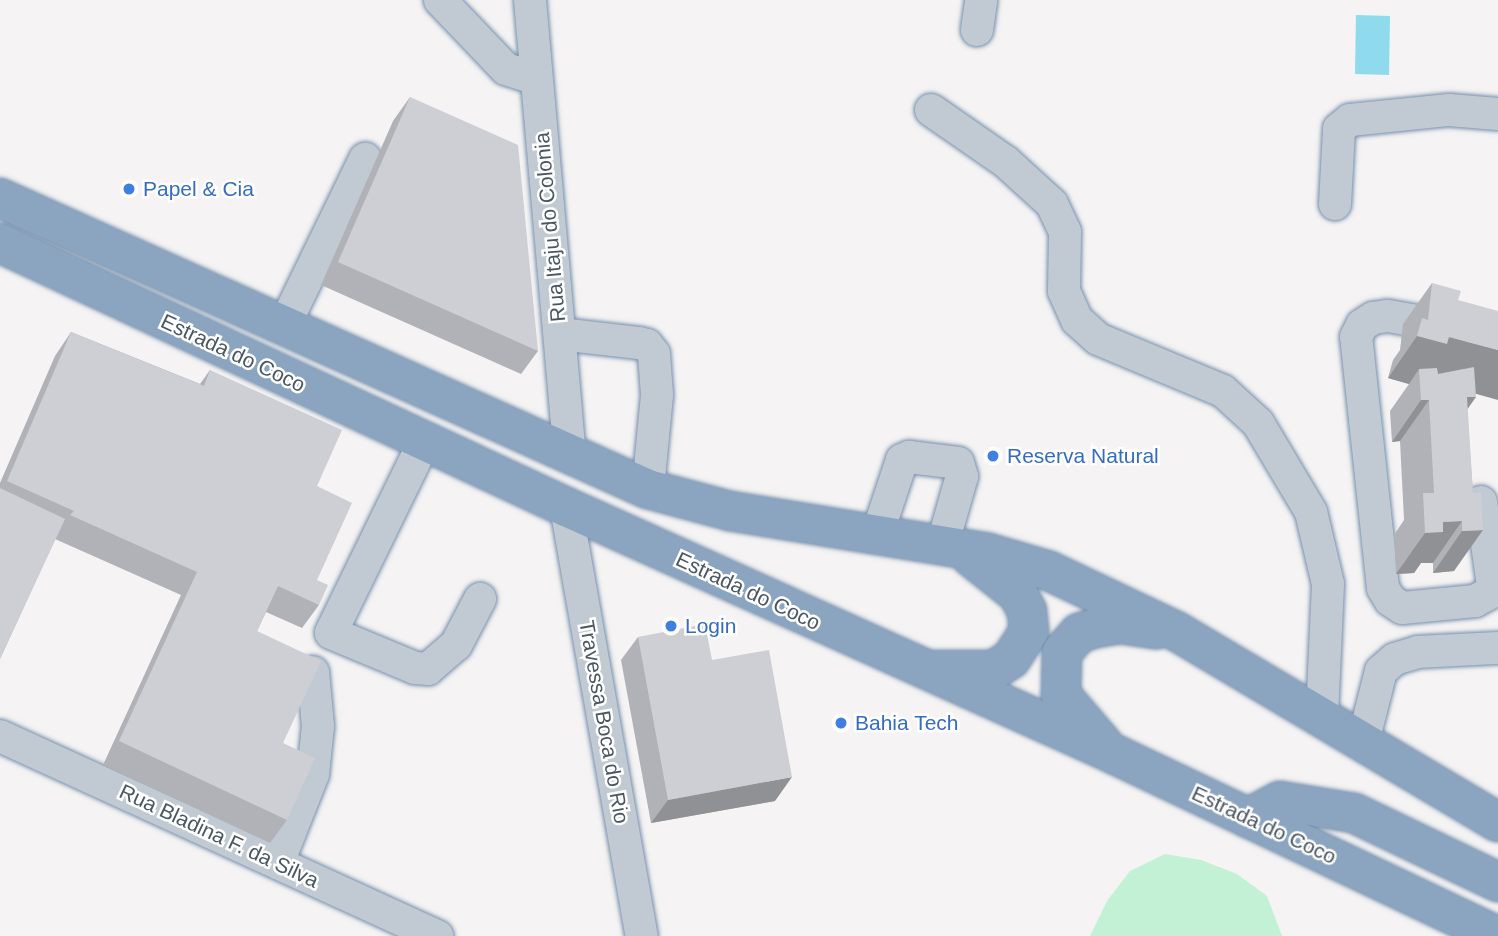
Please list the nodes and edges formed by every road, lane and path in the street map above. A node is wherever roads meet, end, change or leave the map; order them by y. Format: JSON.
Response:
{"nodes":[{"id":1,"x":440,"y":0,"type":"edge"},
{"id":2,"x":530,"y":0,"type":"edge"},
{"id":3,"x":536,"y":79,"type":"junction"},
{"id":4,"x":931,"y":110,"type":"dead end"},
{"id":5,"x":1498,"y":114,"type":"edge"},
{"id":6,"x":365,"y":159,"type":"dead end"},
{"id":7,"x":0,"y":198,"type":"edge"},
{"id":8,"x":1335,"y":204,"type":"dead end"},
{"id":9,"x":0,"y":243,"type":"edge"},
{"id":10,"x":284,"y":326,"type":"junction"},
{"id":11,"x":560,"y":334,"type":"junction"},
{"id":12,"x":1498,"y":335,"type":"edge"},
{"id":13,"x":424,"y":442,"type":"junction"},
{"id":14,"x":570,"y":454,"type":"junction"},
{"id":15,"x":648,"y":489,"type":"junction"},
{"id":16,"x":1481,"y":502,"type":"edge"},
{"id":17,"x":566,"y":507,"type":"junction"},
{"id":18,"x":877,"y":535,"type":"junction"},
{"id":19,"x":951,"y":547,"type":"junction"},
{"id":20,"x":480,"y":599,"type":"dead end"},
{"id":21,"x":1176,"y":631,"type":"junction"},
{"id":22,"x":1498,"y":648,"type":"edge"},
{"id":23,"x":920,"y":670,"type":"junction"},
{"id":24,"x":313,"y":672,"type":"edge"},
{"id":25,"x":1322,"y":717,"type":"junction"},
{"id":26,"x":0,"y":736,"type":"edge"},
{"id":27,"x":1363,"y":742,"type":"junction"},
{"id":28,"x":1114,"y":754,"type":"junction"},
{"id":29,"x":1248,"y":818,"type":"junction"},
{"id":30,"x":1498,"y":822,"type":"edge"},
{"id":31,"x":278,"y":863,"type":"junction"},
{"id":32,"x":1498,"y":881,"type":"edge"},
{"id":33,"x":437,"y":936,"type":"edge"},
{"id":34,"x":642,"y":936,"type":"edge"},
{"id":35,"x":1497,"y":936,"type":"edge"}],
"edges":[{"from":1,"to":3,"type":"street"},
{"from":2,"to":3,"type":"street","name":"Rua Itaju do Colonia"},
{"from":3,"to":11,"type":"street","name":"Rua Itaju do Colonia"},
{"from":4,"to":25,"type":"street"},
{"from":5,"to":8,"type":"street"},
{"from":6,"to":10,"type":"street"},
{"from":7,"to":10,"type":"highway"},
{"from":9,"to":13,"type":"highway","name":"Estrada do Coco"},
{"from":10,"to":14,"type":"highway"},
{"from":11,"to":14,"type":"street","name":"Rua Itaju do Colonia"},
{"from":11,"to":15,"type":"street"},
{"from":12,"to":16,"type":"street"},
{"from":13,"to":17,"type":"highway","name":"Estrada do Coco"},
{"from":13,"to":20,"type":"street"},
{"from":14,"to":15,"type":"highway"},
{"from":15,"to":18,"type":"highway"},
{"from":17,"to":23,"type":"highway","name":"Estrada do Coco"},
{"from":17,"to":34,"type":"street","name":"Travessa Boca do Rio"},
{"from":18,"to":19,"type":"highway"},
{"from":18,"to":19,"type":"street"},
{"from":19,"to":21,"type":"highway"},
{"from":19,"to":23,"type":"highway"},
{"from":21,"to":25,"type":"highway"},
{"from":21,"to":28,"type":"highway"},
{"from":22,"to":27,"type":"street"},
{"from":23,"to":28,"type":"highway","name":"Estrada do Coco"},
{"from":24,"to":31,"type":"street"},
{"from":25,"to":27,"type":"highway"},
{"from":26,"to":31,"type":"street","name":"Rua Bladina F. da Silva"},
{"from":27,"to":30,"type":"highway"},
{"from":28,"to":29,"type":"highway","name":"Estrada do Coco"},
{"from":29,"to":32,"type":"highway"},
{"from":29,"to":35,"type":"highway","name":"Estrada do Coco"},
{"from":31,"to":33,"type":"street","name":"Rua Bladina F. da Silva"}]}
